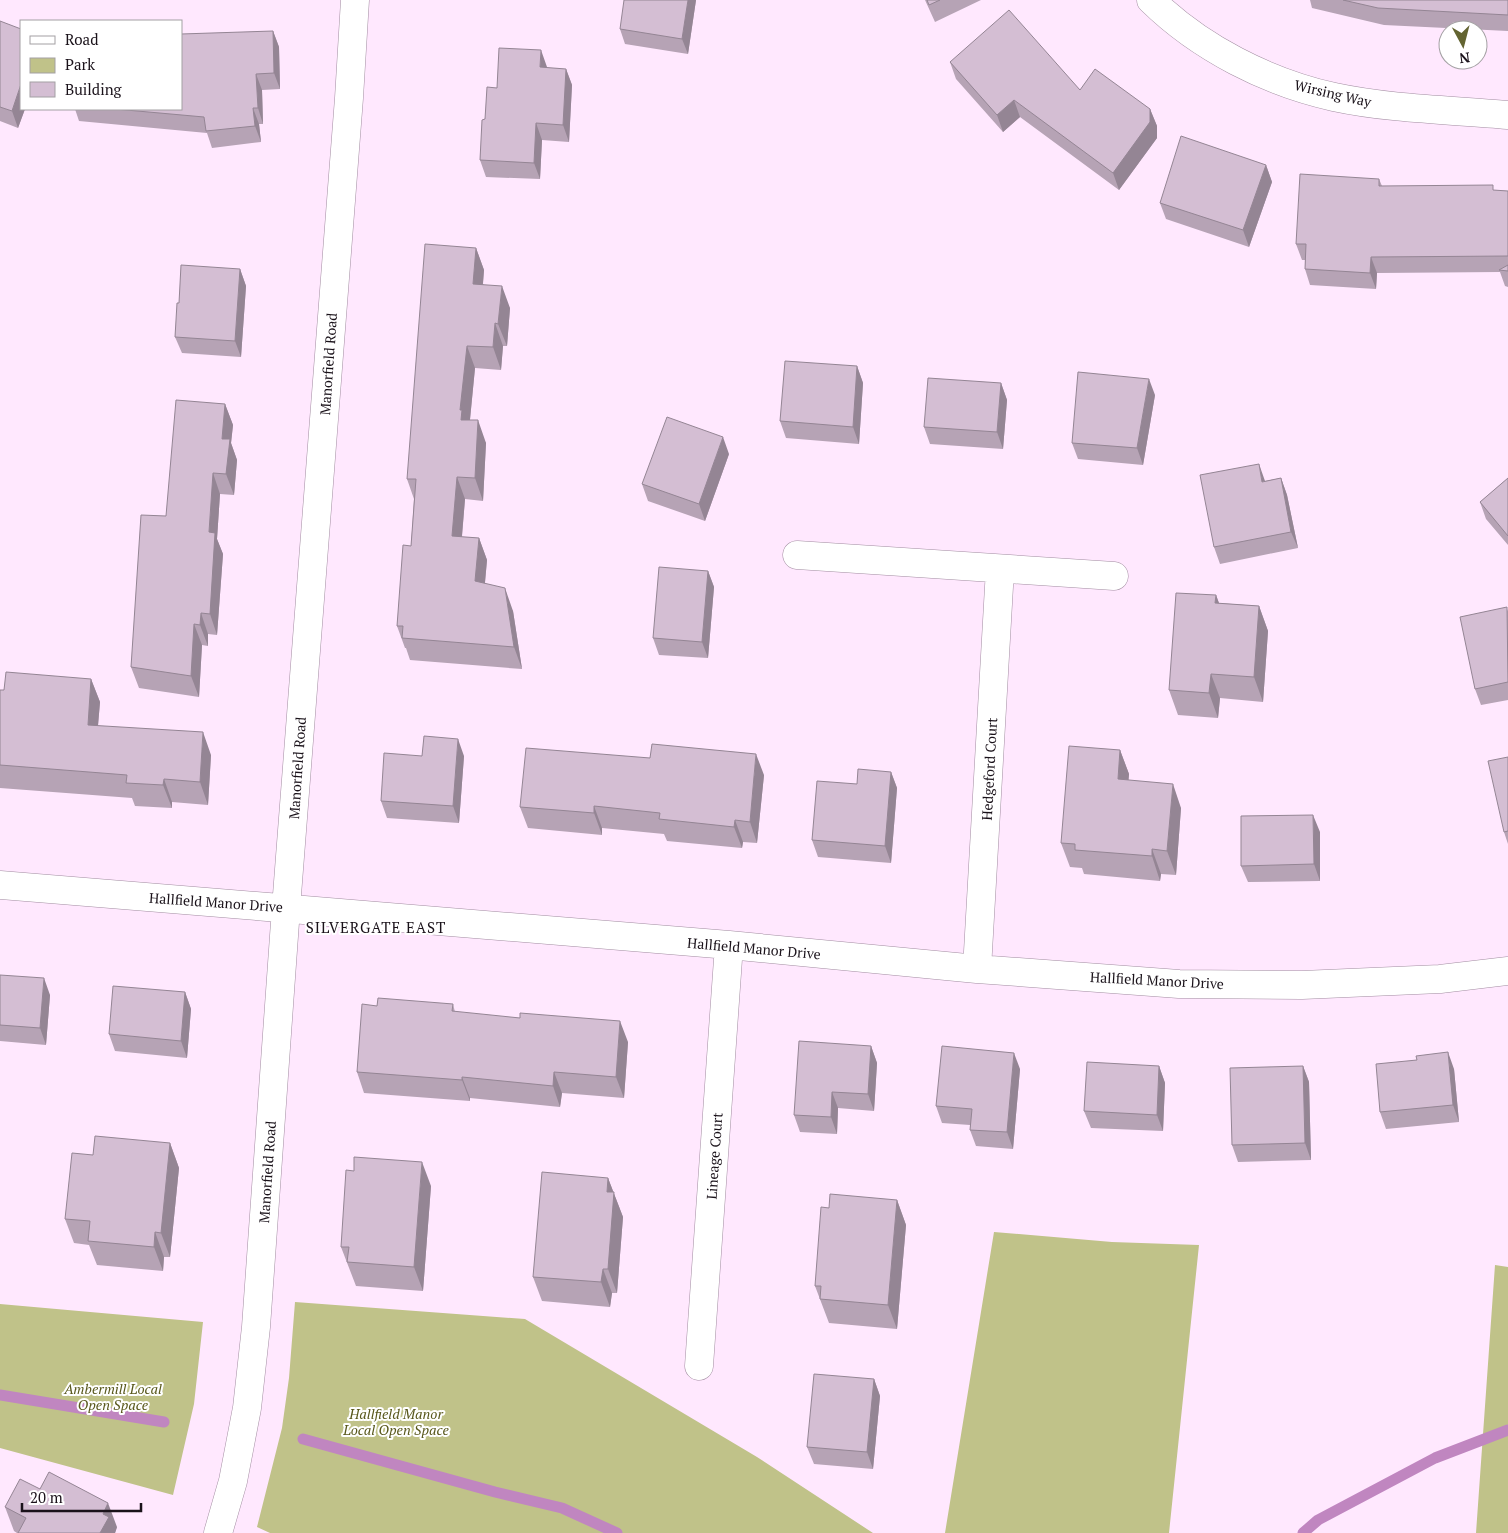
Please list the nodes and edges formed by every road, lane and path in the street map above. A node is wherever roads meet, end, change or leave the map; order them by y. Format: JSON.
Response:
{"nodes":[{"id":1,"x":355,"y":0,"type":"edge"},
{"id":2,"x":1151,"y":0,"type":"edge"},
{"id":3,"x":1508,"y":115,"type":"edge"},
{"id":4,"x":796,"y":555,"type":"dead end"},
{"id":5,"x":1000,"y":569,"type":"junction"},
{"id":6,"x":1114,"y":576,"type":"dead end"},
{"id":7,"x":0,"y":885,"type":"edge"},
{"id":8,"x":286,"y":908,"type":"junction"},
{"id":9,"x":729,"y":945,"type":"junction"},
{"id":10,"x":977,"y":969,"type":"junction"},
{"id":11,"x":1508,"y":971,"type":"edge"},
{"id":12,"x":699,"y":1366,"type":"dead end"},
{"id":13,"x":218,"y":1533,"type":"edge"}],
"edges":[{"from":1,"to":8,"type":"street","name":"Manorfield Road"},
{"from":2,"to":3,"type":"street","name":"Wirsing Way"},
{"from":4,"to":5,"type":"street"},
{"from":5,"to":6,"type":"street"},
{"from":5,"to":10,"type":"street","name":"Hedgeford Court"},
{"from":7,"to":8,"type":"street","name":"Hallfield Manor Drive"},
{"from":8,"to":9,"type":"street","name":"Hallfield Manor Drive"},
{"from":8,"to":13,"type":"street","name":"Manorfield Road"},
{"from":9,"to":10,"type":"street","name":"Hallfield Manor Drive"},
{"from":9,"to":12,"type":"street","name":"Lineage Court"},
{"from":10,"to":11,"type":"street","name":"Hallfield Manor Drive"}]}
